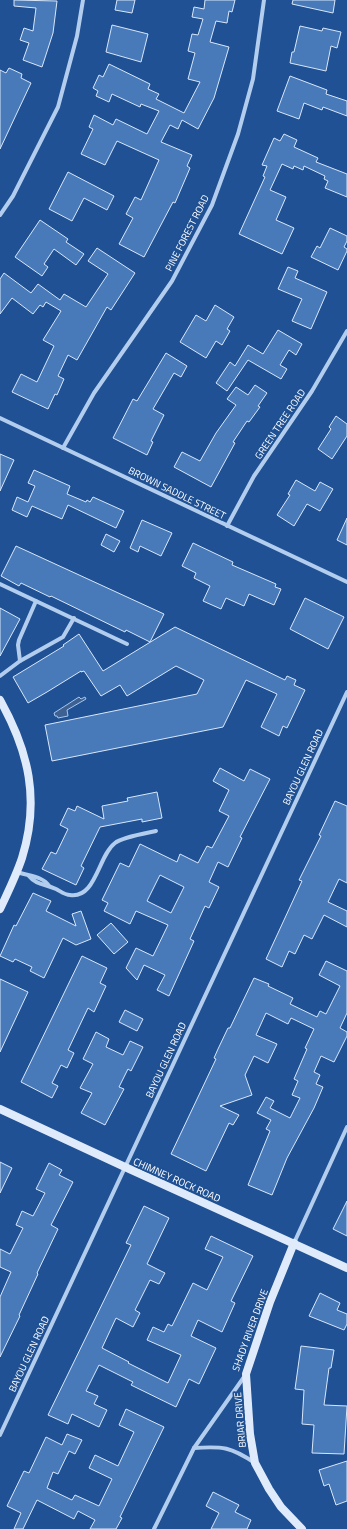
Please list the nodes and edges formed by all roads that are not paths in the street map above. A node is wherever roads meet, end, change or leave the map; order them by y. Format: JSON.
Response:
{"nodes":[{"id":1,"x":83,"y":0,"type":"edge"},
{"id":2,"x":264,"y":0,"type":"edge"},
{"id":3,"x":0,"y":215,"type":"edge"},
{"id":4,"x":347,"y":331,"type":"edge"},
{"id":5,"x":0,"y":418,"type":"edge"},
{"id":6,"x":63,"y":448,"type":"junction"},
{"id":7,"x":227,"y":526,"type":"junction"},
{"id":8,"x":347,"y":582,"type":"edge"},
{"id":9,"x":0,"y":584,"type":"edge"},
{"id":10,"x":36,"y":601,"type":"junction"},
{"id":11,"x":74,"y":618,"type":"junction"},
{"id":12,"x":127,"y":644,"type":"dead end"},
{"id":13,"x":20,"y":661,"type":"junction"},
{"id":14,"x":0,"y":676,"type":"edge"},
{"id":15,"x":347,"y":692,"type":"edge"},
{"id":16,"x":0,"y":700,"type":"edge"},
{"id":17,"x":156,"y":831,"type":"dead end"},
{"id":18,"x":17,"y":872,"type":"junction"},
{"id":19,"x":0,"y":909,"type":"edge"},
{"id":20,"x":0,"y":1109,"type":"edge"},
{"id":21,"x":347,"y":1127,"type":"edge"},
{"id":22,"x":125,"y":1167,"type":"junction"},
{"id":23,"x":294,"y":1243,"type":"junction"},
{"id":24,"x":347,"y":1268,"type":"edge"},
{"id":25,"x":246,"y":1374,"type":"junction"},
{"id":26,"x":0,"y":1435,"type":"edge"},
{"id":27,"x":194,"y":1448,"type":"junction"},
{"id":28,"x":255,"y":1463,"type":"junction"},
{"id":29,"x":154,"y":1529,"type":"edge"},
{"id":30,"x":302,"y":1529,"type":"edge"}],
"edges":[{"from":1,"to":3,"type":"street"},
{"from":2,"to":6,"type":"street","name":"PINE FOREST ROAD"},
{"from":4,"to":7,"type":"street","name":"GREEN TREE ROAD"},
{"from":5,"to":6,"type":"street","name":"BROWN SADDLE STREET"},
{"from":6,"to":7,"type":"street","name":"BROWN SADDLE STREET"},
{"from":7,"to":8,"type":"street","name":"BROWN SADDLE STREET"},
{"from":9,"to":10,"type":"street"},
{"from":10,"to":11,"type":"street"},
{"from":10,"to":13,"type":"street"},
{"from":11,"to":12,"type":"street"},
{"from":11,"to":13,"type":"street"},
{"from":13,"to":14,"type":"street"},
{"from":15,"to":22,"type":"street","name":"BAYOU GLEN ROAD"},
{"from":16,"to":18,"type":"street"},
{"from":17,"to":18,"type":"street"},
{"from":18,"to":19,"type":"street"},
{"from":20,"to":22,"type":"street","name":"CHIMNEY ROCK ROAD"},
{"from":21,"to":23,"type":"street","name":"SHADY RIVER DRIVE"},
{"from":22,"to":23,"type":"street","name":"CHIMNEY ROCK ROAD"},
{"from":22,"to":26,"type":"street","name":"BAYOU GLEN ROAD"},
{"from":23,"to":24,"type":"street","name":"CHIMNEY ROCK ROAD"},
{"from":23,"to":25,"type":"street","name":"SHADY RIVER DRIVE"},
{"from":25,"to":27,"type":"street","name":"SHADY RIVER DRIVE"},
{"from":25,"to":28,"type":"street","name":"BRIAR DRIVE"},
{"from":27,"to":28,"type":"street","name":"BRIAR DRIVE"},
{"from":27,"to":29,"type":"street","name":"SHADY RIVER DRIVE"},
{"from":28,"to":30,"type":"street","name":"BRIAR DRIVE"}]}
